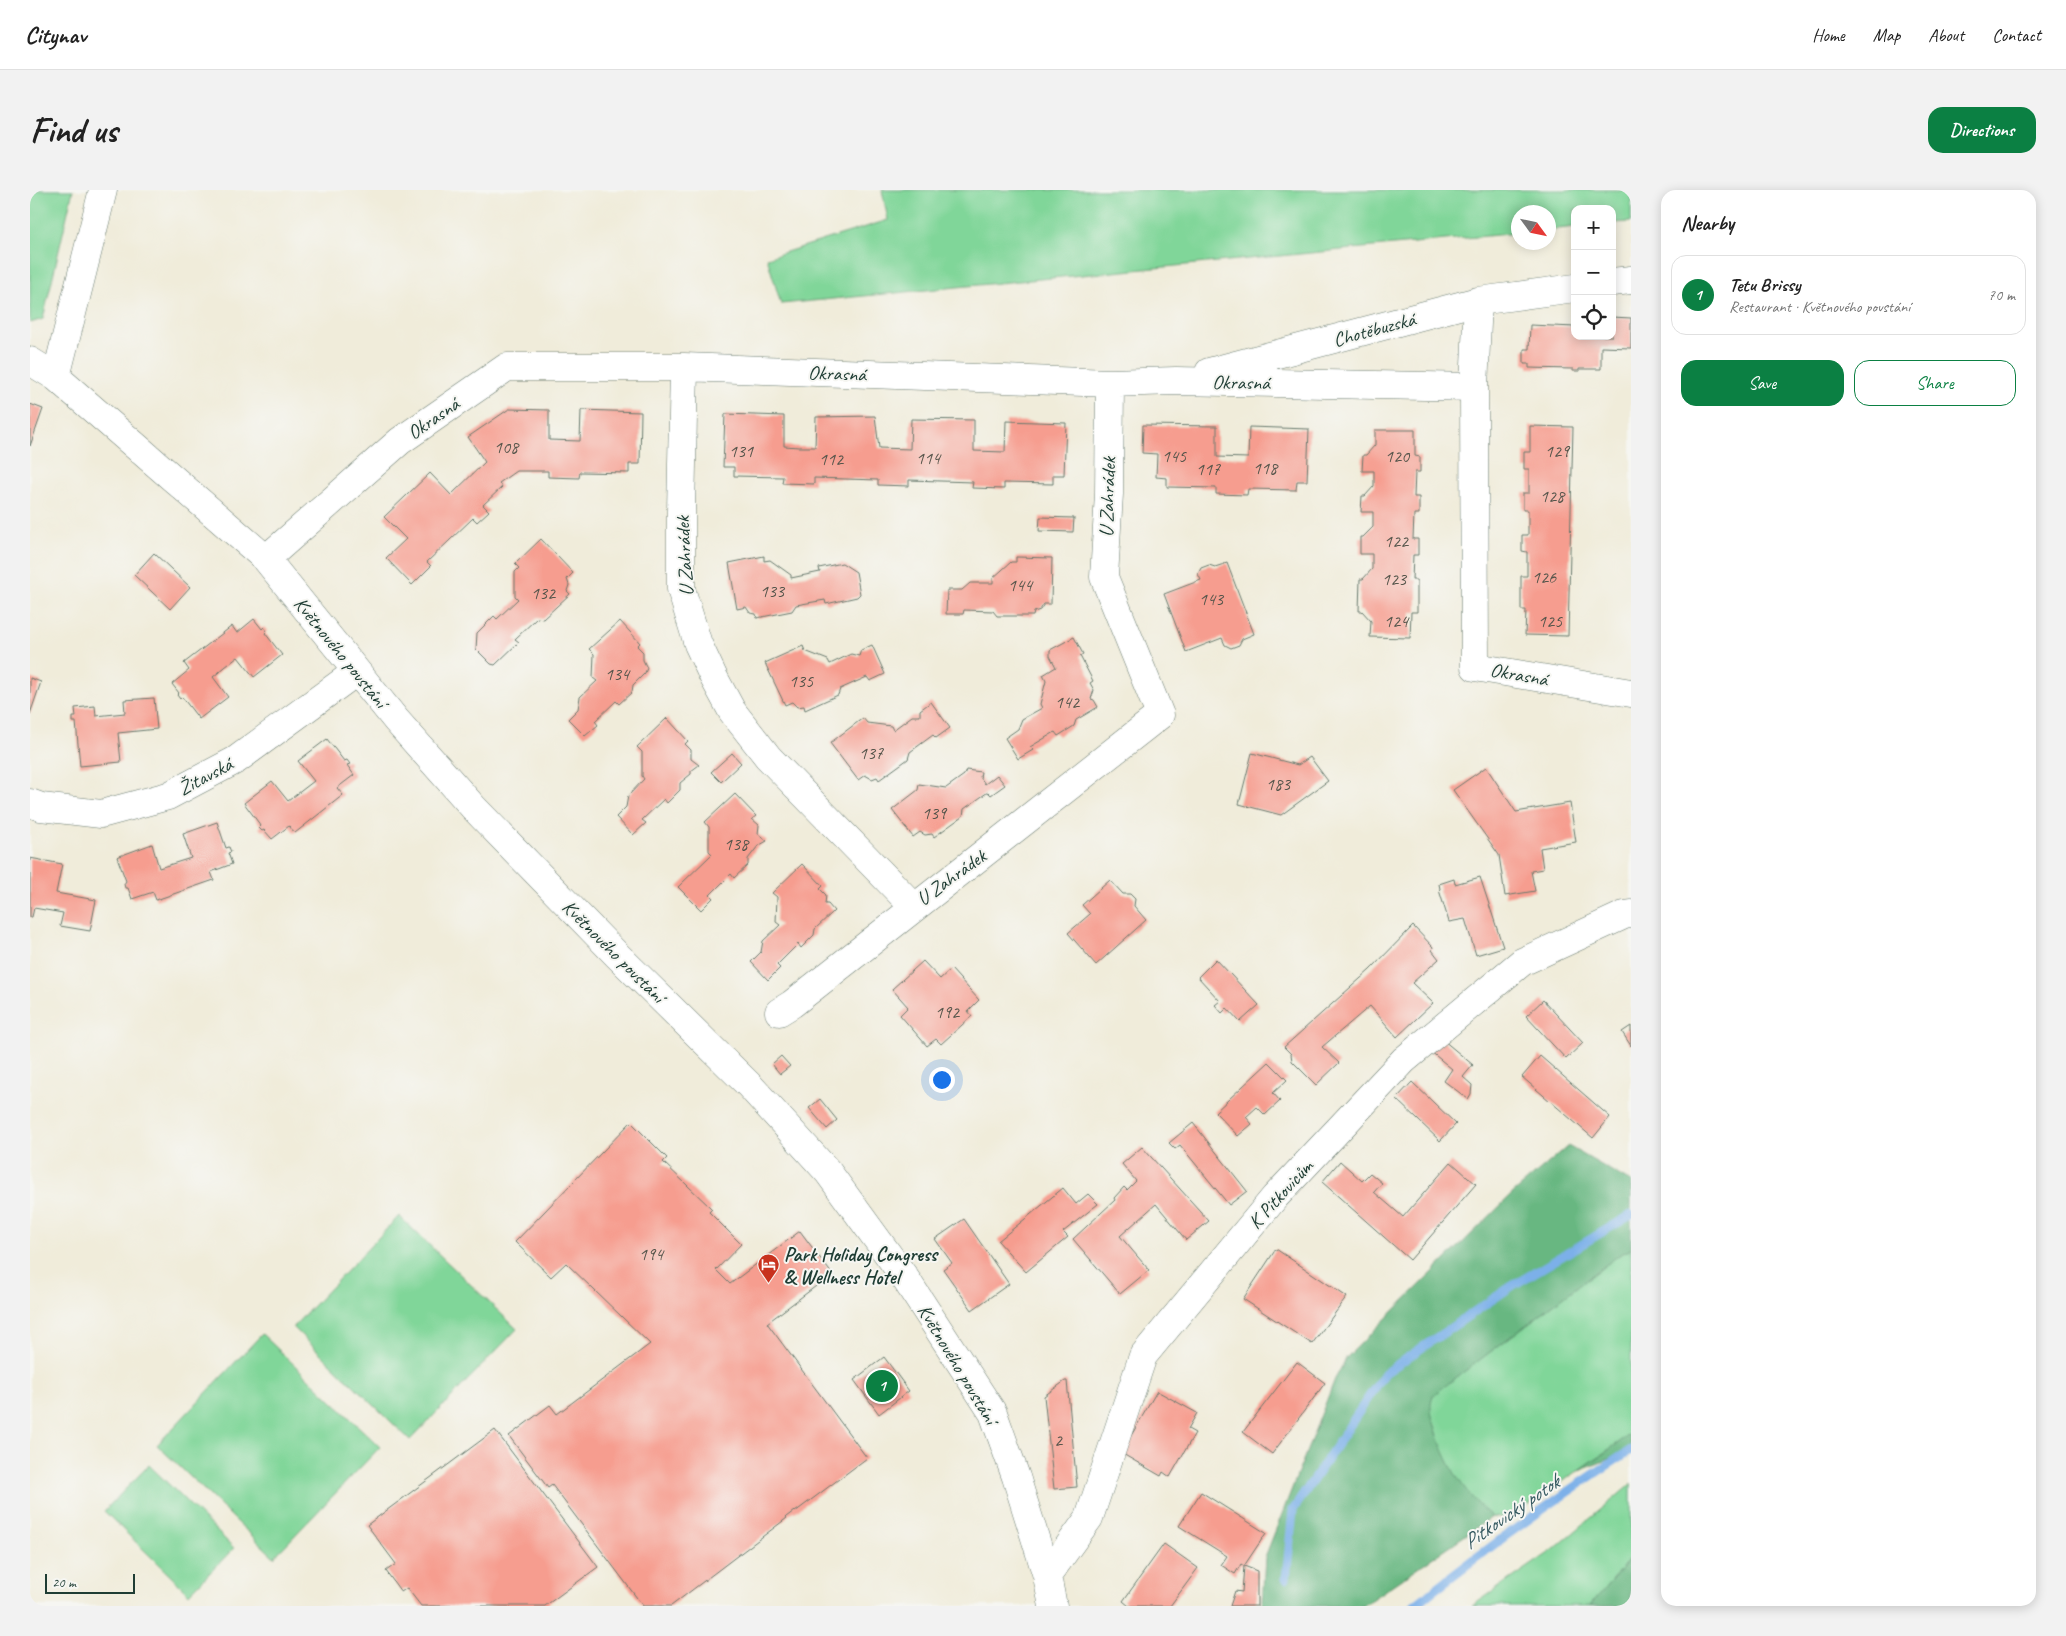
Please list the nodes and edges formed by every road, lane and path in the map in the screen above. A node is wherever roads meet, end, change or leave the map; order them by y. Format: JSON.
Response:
{"nodes":[{"id":1,"x":103,"y":190,"type":"edge"},
{"id":2,"x":1631,"y":280,"type":"edge"},
{"id":3,"x":1616,"y":282,"type":"edge"},
{"id":4,"x":1571,"y":289,"type":"edge"},
{"id":5,"x":1478,"y":301,"type":"junction"},
{"id":6,"x":30,"y":361,"type":"edge"},
{"id":7,"x":684,"y":367,"type":"junction"},
{"id":8,"x":56,"y":377,"type":"junction"},
{"id":9,"x":1176,"y":381,"type":"junction"},
{"id":10,"x":1110,"y":383,"type":"junction"},
{"id":11,"x":1474,"y":387,"type":"junction"},
{"id":12,"x":266,"y":558,"type":"junction"},
{"id":13,"x":356,"y":672,"type":"junction"},
{"id":14,"x":1631,"y":694,"type":"edge"},
{"id":15,"x":30,"y":803,"type":"edge"},
{"id":16,"x":914,"y":908,"type":"junction"},
{"id":17,"x":1631,"y":914,"type":"edge"},
{"id":18,"x":778,"y":1012,"type":"dead end"},
{"id":19,"x":1046,"y":1576,"type":"junction"},
{"id":20,"x":1053,"y":1606,"type":"edge"}],
"edges":[{"from":1,"to":8,"type":"street"},
{"from":2,"to":3,"type":"street"},
{"from":4,"to":5,"type":"street","name":"Chotěbuzská"},
{"from":5,"to":9,"type":"street","name":"Chotěbuzská"},
{"from":5,"to":11,"type":"street","name":"Okrasná"},
{"from":6,"to":8,"type":"street","name":"Květnového povstání"},
{"from":7,"to":10,"type":"street","name":"Okrasná"},
{"from":7,"to":12,"type":"street","name":"Okrasná"},
{"from":7,"to":16,"type":"street","name":"U Zahrádek"},
{"from":8,"to":12,"type":"street","name":"Květnového povstání"},
{"from":9,"to":10,"type":"street","name":"Okrasná"},
{"from":9,"to":11,"type":"street","name":"Okrasná"},
{"from":10,"to":16,"type":"street","name":"U Zahrádek"},
{"from":11,"to":14,"type":"street","name":"Okrasná"},
{"from":12,"to":13,"type":"street","name":"Květnového povstání"},
{"from":13,"to":15,"type":"street","name":"Žitavská"},
{"from":13,"to":19,"type":"street","name":"Květnového povstání"},
{"from":16,"to":18,"type":"street"},
{"from":17,"to":19,"type":"street","name":"K Pitkovicům"},
{"from":19,"to":20,"type":"street","name":"Květnového povstání"}]}
